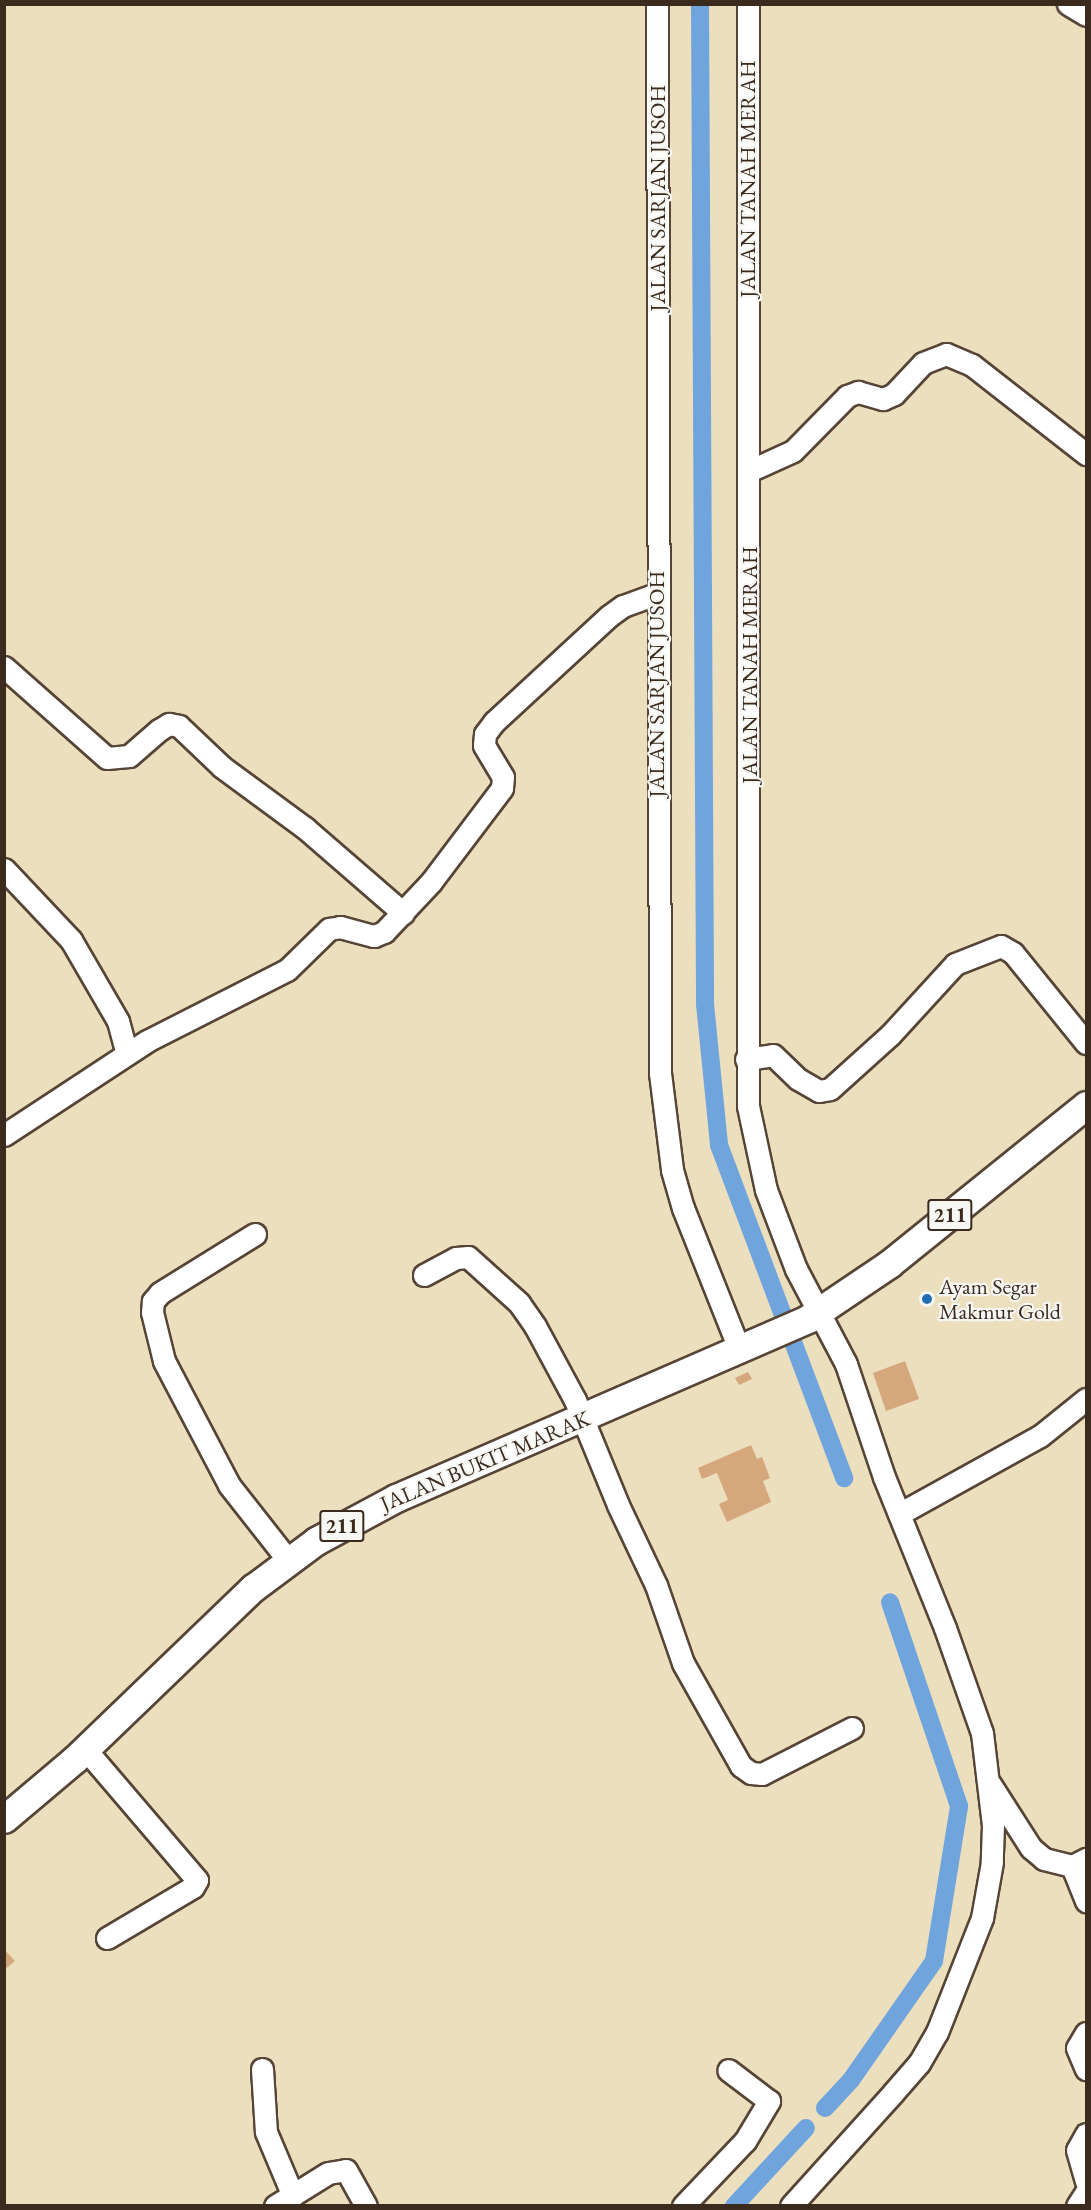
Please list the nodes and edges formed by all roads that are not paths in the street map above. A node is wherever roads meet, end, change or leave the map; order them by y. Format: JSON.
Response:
{"nodes":[{"id":1,"x":657,"y":4,"type":"edge"},
{"id":2,"x":748,"y":4,"type":"edge"},
{"id":3,"x":1068,"y":4,"type":"edge"},
{"id":4,"x":1086,"y":15,"type":"edge"},
{"id":5,"x":1086,"y":454,"type":"edge"},
{"id":6,"x":749,"y":471,"type":"junction"},
{"id":7,"x":656,"y":594,"type":"junction"},
{"id":8,"x":4,"y":667,"type":"edge"},
{"id":9,"x":4,"y":869,"type":"edge"},
{"id":10,"x":403,"y":913,"type":"junction"},
{"id":11,"x":1086,"y":1042,"type":"edge"},
{"id":12,"x":127,"y":1054,"type":"junction"},
{"id":13,"x":746,"y":1059,"type":"junction"},
{"id":14,"x":1086,"y":1106,"type":"edge"},
{"id":15,"x":4,"y":1135,"type":"edge"},
{"id":16,"x":255,"y":1234,"type":"dead end"},
{"id":17,"x":424,"y":1275,"type":"dead end"},
{"id":18,"x":815,"y":1315,"type":"junction"},
{"id":19,"x":746,"y":1348,"type":"junction"},
{"id":20,"x":1086,"y":1399,"type":"edge"},
{"id":21,"x":583,"y":1418,"type":"junction"},
{"id":22,"x":899,"y":1514,"type":"junction"},
{"id":23,"x":288,"y":1560,"type":"junction"},
{"id":24,"x":852,"y":1728,"type":"dead end"},
{"id":25,"x":86,"y":1750,"type":"junction"},
{"id":26,"x":990,"y":1784,"type":"junction"},
{"id":27,"x":4,"y":1819,"type":"edge"},
{"id":28,"x":1079,"y":1863,"type":"edge"},
{"id":29,"x":1086,"y":1900,"type":"edge"},
{"id":30,"x":107,"y":1938,"type":"dead end"},
{"id":31,"x":1086,"y":2032,"type":"edge"},
{"id":32,"x":262,"y":2069,"type":"dead end"},
{"id":33,"x":1086,"y":2069,"type":"edge"},
{"id":34,"x":728,"y":2070,"type":"dead end"},
{"id":35,"x":1086,"y":2134,"type":"edge"},
{"id":36,"x":1086,"y":2182,"type":"edge"},
{"id":37,"x":1086,"y":2192,"type":"edge"},
{"id":38,"x":284,"y":2201,"type":"edge"},
{"id":39,"x":366,"y":2205,"type":"edge"},
{"id":40,"x":683,"y":2205,"type":"edge"},
{"id":41,"x":790,"y":2205,"type":"edge"},
{"id":42,"x":1077,"y":2205,"type":"edge"}],
"edges":[{"from":1,"to":7,"type":"street","name":"JALAN SARJAN JUSOH"},
{"from":2,"to":6,"type":"street","name":"JALAN TANAH MERAH"},
{"from":3,"to":4,"type":"street"},
{"from":5,"to":6,"type":"street"},
{"from":6,"to":13,"type":"street","name":"JALAN TANAH MERAH"},
{"from":7,"to":10,"type":"street"},
{"from":7,"to":19,"type":"street","name":"JALAN SARJAN JUSOH"},
{"from":8,"to":10,"type":"street"},
{"from":9,"to":12,"type":"street"},
{"from":10,"to":12,"type":"street"},
{"from":11,"to":13,"type":"street"},
{"from":12,"to":15,"type":"street"},
{"from":13,"to":18,"type":"street","name":"JALAN TANAH MERAH"},
{"from":14,"to":18,"type":"main road","number":"211"},
{"from":16,"to":23,"type":"street"},
{"from":17,"to":21,"type":"street"},
{"from":18,"to":19,"type":"main road","name":"JALAN BUKIT MARAK","number":"211"},
{"from":18,"to":22,"type":"street","name":"JALAN TANAH MERAH"},
{"from":19,"to":21,"type":"main road","name":"JALAN BUKIT MARAK","number":"211"},
{"from":20,"to":22,"type":"street"},
{"from":21,"to":23,"type":"main road","name":"JALAN BUKIT MARAK","number":"211"},
{"from":21,"to":24,"type":"street"},
{"from":22,"to":26,"type":"street","name":"JALAN TANAH MERAH"},
{"from":23,"to":25,"type":"main road","name":"JALAN BUKIT MARAK","number":"211"},
{"from":25,"to":27,"type":"main road","name":"JALAN BUKIT MARAK","number":"211"},
{"from":25,"to":30,"type":"street"},
{"from":26,"to":28,"type":"street"},
{"from":26,"to":41,"type":"street","name":"JALAN TANAH MERAH"},
{"from":28,"to":29,"type":"street"},
{"from":31,"to":33,"type":"street"},
{"from":32,"to":38,"type":"street"},
{"from":34,"to":40,"type":"street"},
{"from":35,"to":36,"type":"street"},
{"from":37,"to":42,"type":"street"},
{"from":38,"to":39,"type":"street"}]}
